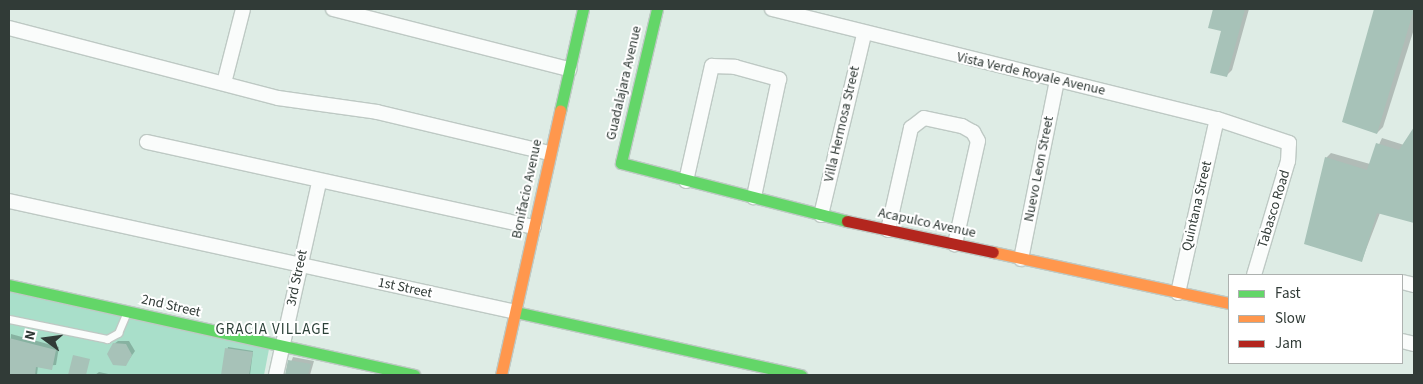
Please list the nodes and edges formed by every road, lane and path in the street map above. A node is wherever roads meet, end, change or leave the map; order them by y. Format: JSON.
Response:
{"nodes":[{"id":1,"x":243,"y":9,"type":"edge"},
{"id":2,"x":333,"y":9,"type":"edge"},
{"id":3,"x":583,"y":9,"type":"edge"},
{"id":4,"x":657,"y":9,"type":"edge"},
{"id":5,"x":772,"y":9,"type":"edge"},
{"id":6,"x":9,"y":28,"type":"edge"},
{"id":7,"x":864,"y":34,"type":"junction"},
{"id":8,"x":569,"y":69,"type":"junction"},
{"id":9,"x":1057,"y":80,"type":"junction"},
{"id":10,"x":224,"y":83,"type":"junction"},
{"id":11,"x":1217,"y":119,"type":"junction"},
{"id":12,"x":146,"y":142,"type":"dead end"},
{"id":13,"x":1289,"y":142,"type":"joint"},
{"id":14,"x":549,"y":153,"type":"junction"},
{"id":15,"x":621,"y":164,"type":"joint"},
{"id":16,"x":686,"y":181,"type":"junction"},
{"id":17,"x":319,"y":182,"type":"junction"},
{"id":18,"x":754,"y":197,"type":"junction"},
{"id":19,"x":9,"y":201,"type":"edge"},
{"id":20,"x":821,"y":215,"type":"junction"},
{"id":21,"x":534,"y":227,"type":"junction"},
{"id":22,"x":888,"y":230,"type":"junction"},
{"id":23,"x":955,"y":244,"type":"junction"},
{"id":24,"x":1021,"y":258,"type":"junction"},
{"id":25,"x":299,"y":265,"type":"junction"},
{"id":26,"x":1254,"y":274,"type":"edge"},
{"id":27,"x":9,"y":285,"type":"edge"},
{"id":28,"x":1178,"y":293,"type":"junction"},
{"id":29,"x":1228,"y":303,"type":"edge"},
{"id":30,"x":127,"y":311,"type":"junction"},
{"id":31,"x":516,"y":312,"type":"junction"},
{"id":32,"x":9,"y":319,"type":"edge"},
{"id":33,"x":282,"y":346,"type":"junction"},
{"id":34,"x":276,"y":375,"type":"edge"},
{"id":35,"x":414,"y":375,"type":"edge"},
{"id":36,"x":501,"y":375,"type":"edge"},
{"id":37,"x":801,"y":375,"type":"edge"}],
"edges":[{"from":1,"to":10,"type":"street"},
{"from":2,"to":8,"type":"street"},
{"from":3,"to":8,"type":"street","name":"Bonifacio Avenue"},
{"from":4,"to":15,"type":"street","name":"Guadalajara Avenue"},
{"from":5,"to":7,"type":"street","name":"Vista Verde Royale Avenue"},
{"from":6,"to":10,"type":"street"},
{"from":7,"to":9,"type":"street","name":"Vista Verde Royale Avenue"},
{"from":7,"to":20,"type":"street","name":"Villa Hermosa Street"},
{"from":8,"to":14,"type":"street","name":"Bonifacio Avenue"},
{"from":9,"to":11,"type":"street","name":"Vista Verde Royale Avenue"},
{"from":9,"to":24,"type":"street","name":"Nuevo Leon Street"},
{"from":10,"to":14,"type":"street"},
{"from":11,"to":13,"type":"street","name":"Vista Verde Royale Avenue"},
{"from":11,"to":28,"type":"street","name":"Quintana Street"},
{"from":12,"to":17,"type":"street"},
{"from":13,"to":26,"type":"street","name":"Tabasco Road"},
{"from":14,"to":21,"type":"street","name":"Bonifacio Avenue"},
{"from":15,"to":16,"type":"street","name":"Acapulco Avenue"},
{"from":16,"to":18,"type":"street","name":"Acapulco Avenue"},
{"from":16,"to":18,"type":"street"},
{"from":17,"to":21,"type":"street"},
{"from":17,"to":25,"type":"street","name":"3rd Street"},
{"from":18,"to":20,"type":"street","name":"Acapulco Avenue"},
{"from":19,"to":25,"type":"street","name":"1st Street"},
{"from":20,"to":22,"type":"street","name":"Acapulco Avenue"},
{"from":21,"to":31,"type":"street","name":"Bonifacio Avenue"},
{"from":22,"to":23,"type":"street","name":"Acapulco Avenue"},
{"from":22,"to":23,"type":"street"},
{"from":23,"to":24,"type":"street","name":"Acapulco Avenue"},
{"from":24,"to":28,"type":"street","name":"Acapulco Avenue"},
{"from":25,"to":31,"type":"street","name":"1st Street"},
{"from":25,"to":33,"type":"street","name":"3rd Street"},
{"from":27,"to":30,"type":"street","name":"2nd Street"},
{"from":28,"to":29,"type":"street","name":"Acapulco Avenue"},
{"from":30,"to":32,"type":"lane"},
{"from":30,"to":33,"type":"street","name":"2nd Street"},
{"from":31,"to":36,"type":"street","name":"Bonifacio Avenue"},
{"from":31,"to":37,"type":"street","name":"1st Street"},
{"from":33,"to":34,"type":"street","name":"3rd Street"},
{"from":33,"to":35,"type":"street","name":"2nd Street"}]}
